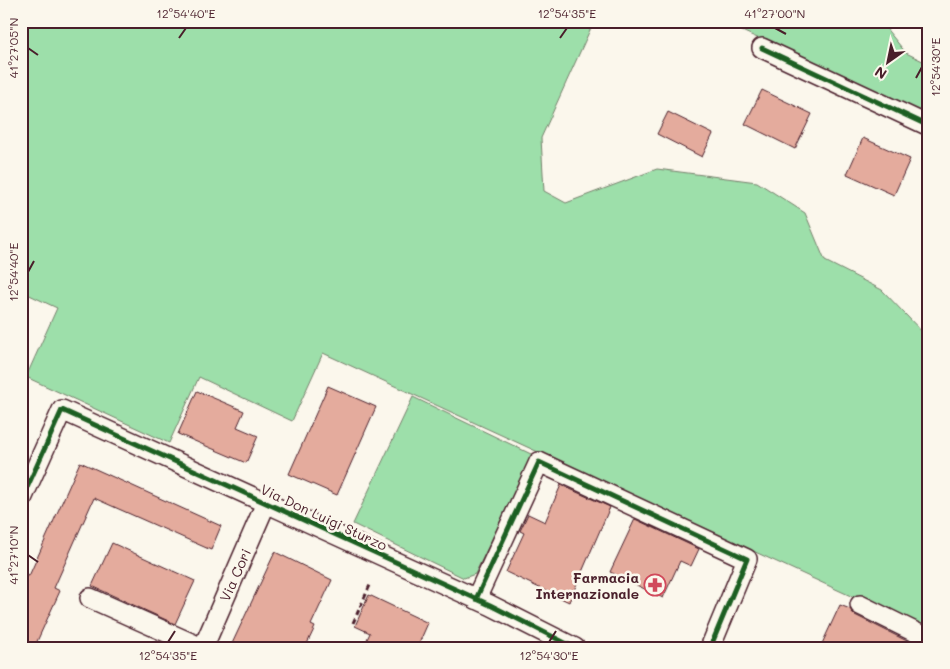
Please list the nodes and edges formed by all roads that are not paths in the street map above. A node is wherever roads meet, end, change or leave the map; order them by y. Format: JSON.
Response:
{"nodes":[{"id":1,"x":762,"y":48,"type":"dead end"},
{"id":2,"x":929,"y":126,"type":"edge"},
{"id":3,"x":21,"y":501,"type":"edge"},
{"id":4,"x":266,"y":503,"type":"junction"},
{"id":5,"x":90,"y":598,"type":"dead end"},
{"id":6,"x":476,"y":599,"type":"junction"},
{"id":7,"x":860,"y":606,"type":"dead end"},
{"id":8,"x":929,"y":639,"type":"edge"},
{"id":9,"x":202,"y":648,"type":"edge"},
{"id":10,"x":575,"y":648,"type":"edge"},
{"id":11,"x":710,"y":648,"type":"edge"}],
"edges":[{"from":1,"to":2,"type":"street"},
{"from":3,"to":4,"type":"street","name":"Via Don Luigi Sturzo"},
{"from":4,"to":6,"type":"street","name":"Via Don Luigi Sturzo"},
{"from":4,"to":9,"type":"street","name":"Via Cori"},
{"from":5,"to":9,"type":"street","name":"Via Cori"},
{"from":6,"to":10,"type":"street","name":"Via Don Luigi Sturzo"},
{"from":6,"to":11,"type":"street"},
{"from":7,"to":8,"type":"street"}]}
